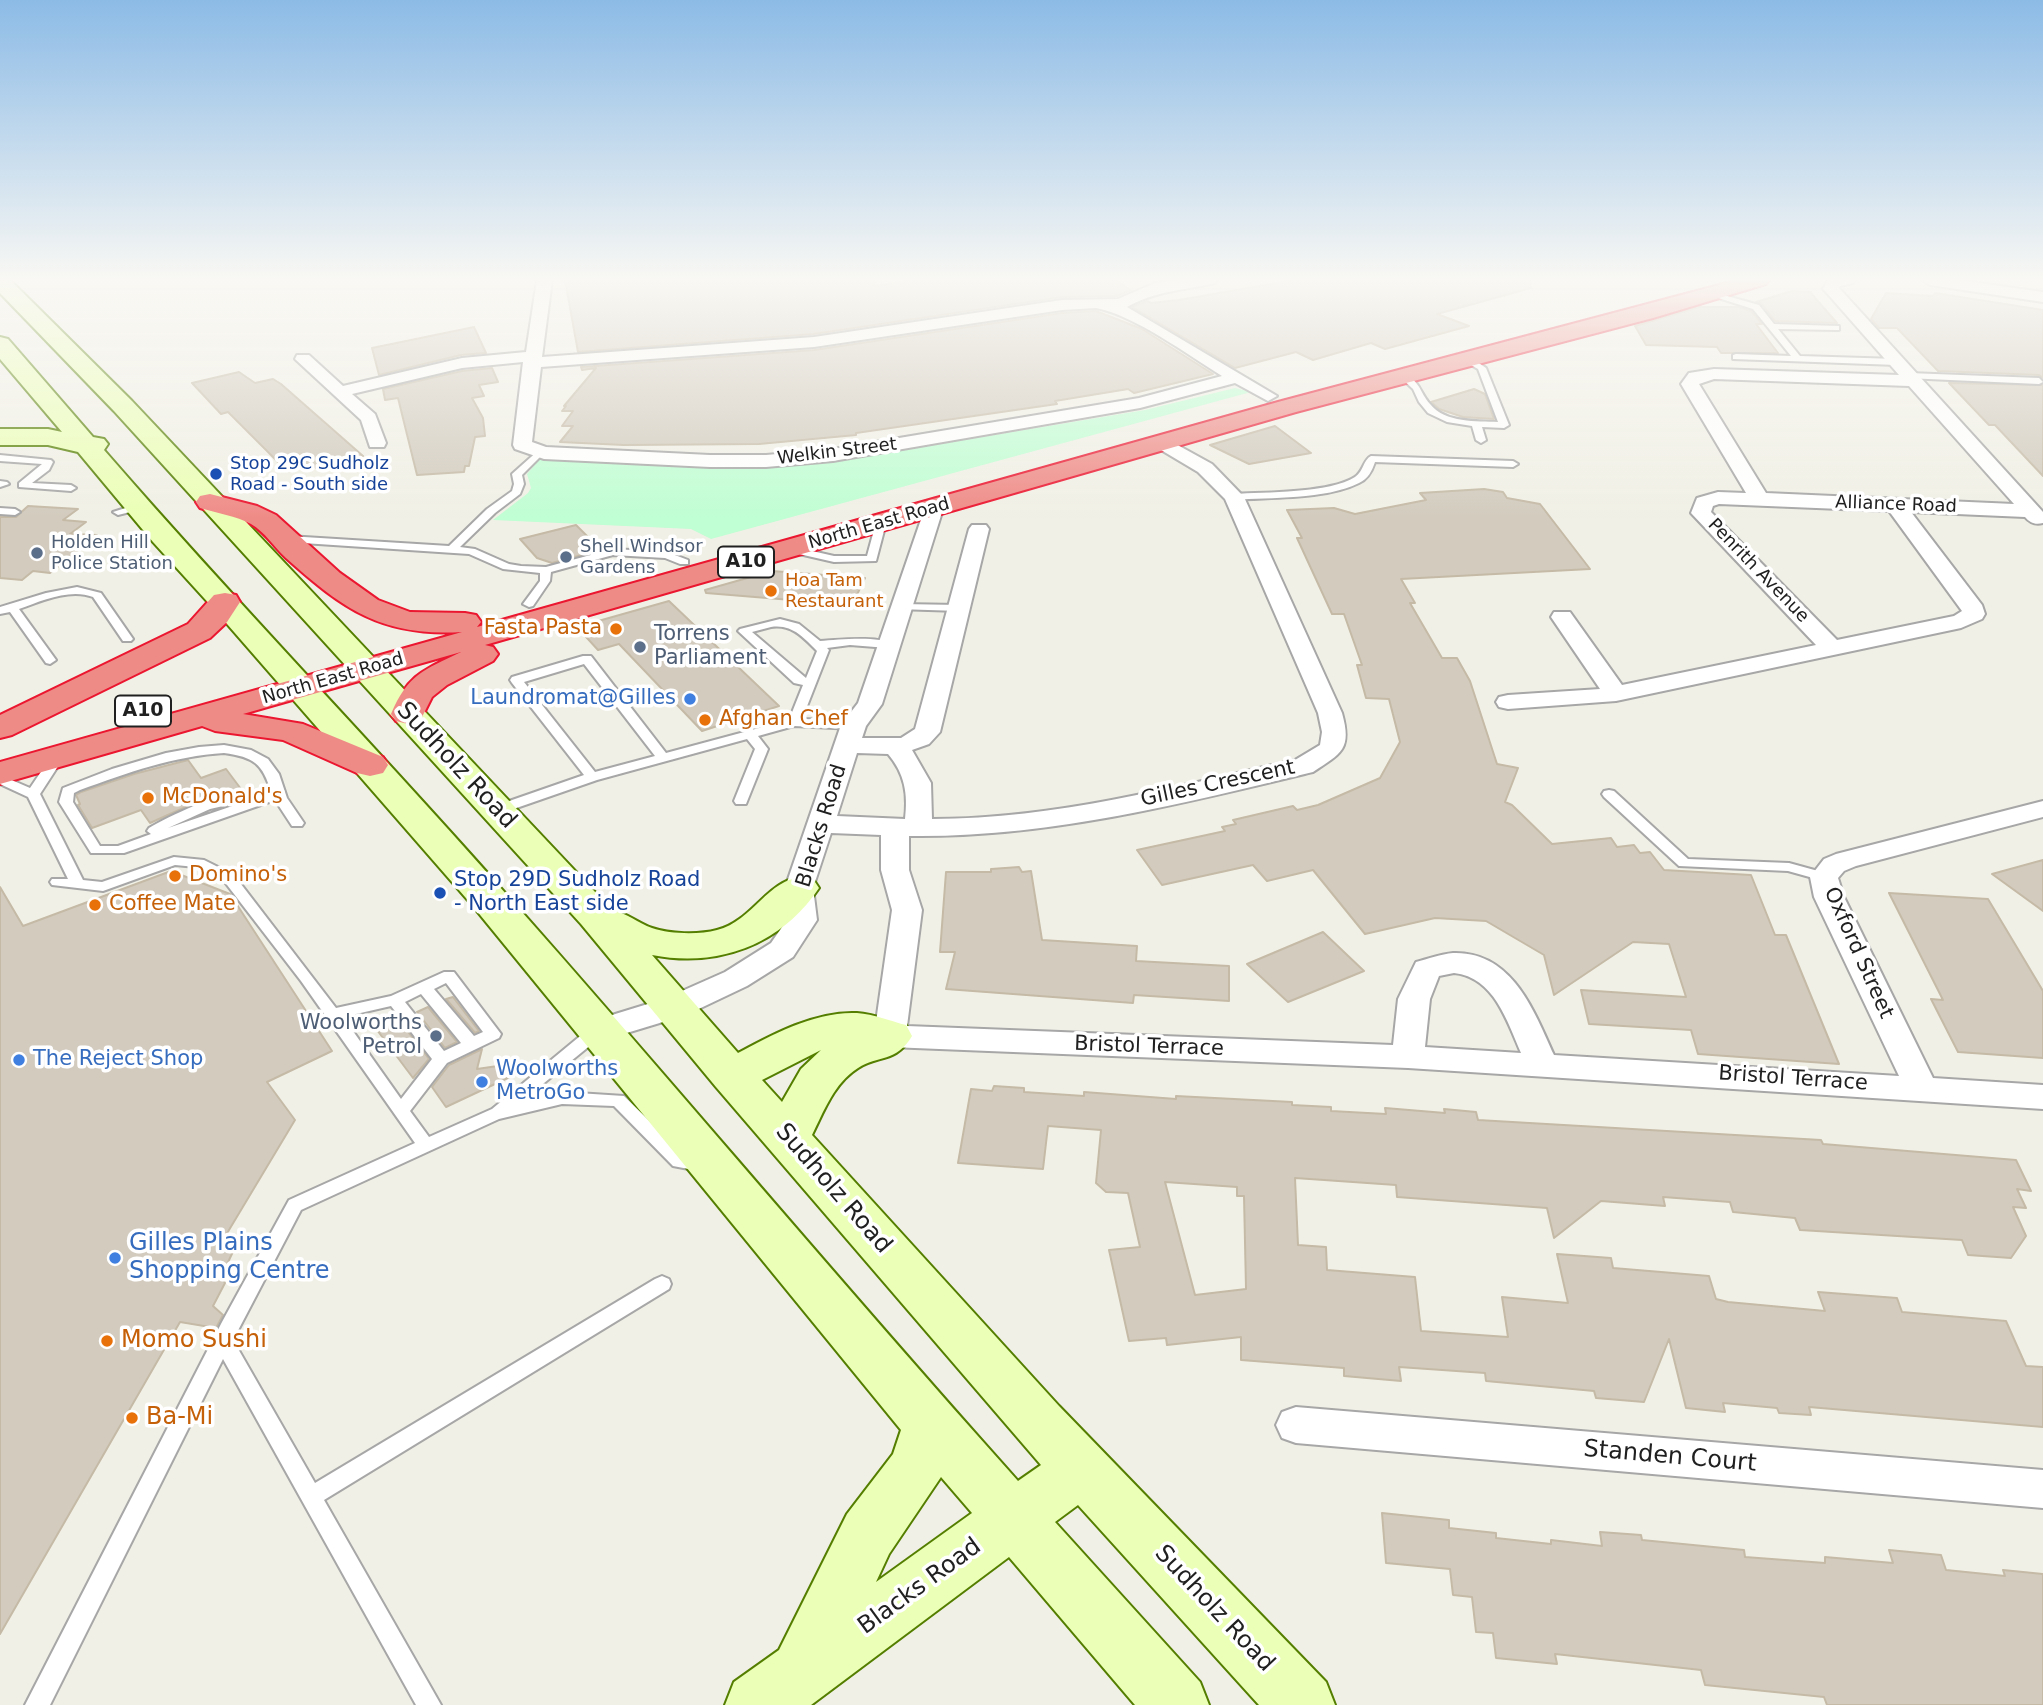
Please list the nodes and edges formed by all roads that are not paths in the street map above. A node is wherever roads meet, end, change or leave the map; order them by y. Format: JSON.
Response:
{"nodes":[{"id":1,"x":303,"y":359,"type":"dead end"},
{"id":2,"x":21,"y":360,"type":"edge"},
{"id":3,"x":53,"y":360,"type":"edge"},
{"id":4,"x":532,"y":360,"type":"junction"},
{"id":5,"x":539,"y":360,"type":"edge"},
{"id":6,"x":1205,"y":360,"type":"edge"},
{"id":7,"x":1421,"y":360,"type":"edge"},
{"id":8,"x":1465,"y":360,"type":"edge"},
{"id":9,"x":1468,"y":360,"type":"edge"},
{"id":10,"x":1802,"y":360,"type":"edge"},
{"id":11,"x":1894,"y":360,"type":"edge"},
{"id":12,"x":2026,"y":369,"type":"dead end"},
{"id":13,"x":1906,"y":373,"type":"junction"},
{"id":14,"x":1403,"y":376,"type":"junction"},
{"id":15,"x":1235,"y":378,"type":"junction"},
{"id":16,"x":2041,"y":383,"type":"edge"},
{"id":17,"x":339,"y":392,"type":"junction"},
{"id":18,"x":1278,"y":402,"type":"junction"},
{"id":19,"x":86,"y":409,"type":"junction"},
{"id":20,"x":0,"y":423,"type":"edge"},
{"id":21,"x":1476,"y":424,"type":"junction"},
{"id":22,"x":0,"y":429,"type":"edge"},
{"id":23,"x":145,"y":430,"type":"junction"},
{"id":24,"x":0,"y":437,"type":"edge"},
{"id":25,"x":1481,"y":440,"type":"dead end"},
{"id":26,"x":377,"y":443,"type":"dead end"},
{"id":27,"x":1163,"y":443,"type":"junction"},
{"id":28,"x":86,"y":446,"type":"junction"},
{"id":29,"x":540,"y":452,"type":"junction"},
{"id":30,"x":0,"y":458,"type":"edge"},
{"id":31,"x":1513,"y":464,"type":"dead end"},
{"id":32,"x":71,"y":488,"type":"dead end"},
{"id":33,"x":1234,"y":497,"type":"junction"},
{"id":34,"x":1760,"y":499,"type":"junction"},
{"id":35,"x":210,"y":502,"type":"junction"},
{"id":36,"x":1895,"y":505,"type":"junction"},
{"id":37,"x":933,"y":509,"type":"junction"},
{"id":38,"x":0,"y":511,"type":"edge"},
{"id":39,"x":15,"y":512,"type":"dead end"},
{"id":40,"x":2037,"y":518,"type":"edge"},
{"id":41,"x":979,"y":529,"type":"dead end"},
{"id":42,"x":280,"y":537,"type":"junction"},
{"id":43,"x":451,"y":550,"type":"junction"},
{"id":44,"x":684,"y":562,"type":"junction"},
{"id":45,"x":546,"y":569,"type":"junction"},
{"id":46,"x":225,"y":602,"type":"junction"},
{"id":47,"x":529,"y":604,"type":"junction"},
{"id":48,"x":901,"y":607,"type":"junction"},
{"id":49,"x":13,"y":608,"type":"junction"},
{"id":50,"x":959,"y":608,"type":"junction"},
{"id":51,"x":0,"y":611,"type":"edge"},
{"id":52,"x":559,"y":615,"type":"junction"},
{"id":53,"x":1562,"y":617,"type":"dead end"},
{"id":54,"x":465,"y":622,"type":"junction"},
{"id":55,"x":127,"y":639,"type":"dead end"},
{"id":56,"x":818,"y":645,"type":"junction"},
{"id":57,"x":888,"y":645,"type":"junction"},
{"id":58,"x":1832,"y":648,"type":"junction"},
{"id":59,"x":50,"y":660,"type":"dead end"},
{"id":60,"x":358,"y":661,"type":"junction"},
{"id":61,"x":294,"y":679,"type":"junction"},
{"id":62,"x":809,"y":683,"type":"junction"},
{"id":63,"x":1616,"y":694,"type":"junction"},
{"id":64,"x":1508,"y":702,"type":"dead end"},
{"id":65,"x":408,"y":714,"type":"junction"},
{"id":66,"x":194,"y":719,"type":"junction"},
{"id":67,"x":794,"y":722,"type":"junction"},
{"id":68,"x":0,"y":729,"type":"edge"},
{"id":69,"x":750,"y":734,"type":"junction"},
{"id":70,"x":851,"y":735,"type":"junction"},
{"id":71,"x":894,"y":746,"type":"junction"},
{"id":72,"x":0,"y":749,"type":"edge"},
{"id":73,"x":58,"y":757,"type":"junction"},
{"id":74,"x":663,"y":757,"type":"junction"},
{"id":75,"x":370,"y":765,"type":"junction"},
{"id":76,"x":0,"y":773,"type":"edge"},
{"id":77,"x":592,"y":777,"type":"junction"},
{"id":78,"x":0,"y":779,"type":"edge"},
{"id":79,"x":33,"y":794,"type":"junction"},
{"id":80,"x":279,"y":794,"type":"junction"},
{"id":81,"x":1609,"y":794,"type":"dead end"},
{"id":82,"x":741,"y":801,"type":"dead end"},
{"id":83,"x":2043,"y":809,"type":"edge"},
{"id":84,"x":497,"y":810,"type":"junction"},
{"id":85,"x":297,"y":823,"type":"dead end"},
{"id":86,"x":822,"y":824,"type":"junction"},
{"id":87,"x":907,"y":827,"type":"junction"},
{"id":88,"x":1824,"y":877,"type":"junction"},
{"id":89,"x":57,"y":882,"type":"dead end"},
{"id":90,"x":78,"y":884,"type":"junction"},
{"id":91,"x":799,"y":888,"type":"junction"},
{"id":92,"x":596,"y":915,"type":"junction"},
{"id":93,"x":424,"y":987,"type":"junction"},
{"id":94,"x":395,"y":1000,"type":"junction"},
{"id":95,"x":675,"y":1007,"type":"junction"},
{"id":96,"x":333,"y":1014,"type":"junction"},
{"id":97,"x":597,"y":1031,"type":"junction"},
{"id":98,"x":890,"y":1036,"type":"junction"},
{"id":99,"x":472,"y":1045,"type":"junction"},
{"id":100,"x":1408,"y":1056,"type":"junction"},
{"id":101,"x":441,"y":1059,"type":"junction"},
{"id":102,"x":1542,"y":1064,"type":"junction"},
{"id":103,"x":732,"y":1076,"type":"junction"},
{"id":104,"x":1921,"y":1087,"type":"junction"},
{"id":105,"x":2043,"y":1097,"type":"edge"},
{"id":106,"x":401,"y":1111,"type":"junction"},
{"id":107,"x":495,"y":1114,"type":"junction"},
{"id":108,"x":788,"y":1137,"type":"junction"},
{"id":109,"x":426,"y":1146,"type":"junction"},
{"id":110,"x":710,"y":1166,"type":"junction"},
{"id":111,"x":662,"y":1284,"type":"dead end"},
{"id":112,"x":223,"y":1341,"type":"junction"},
{"id":113,"x":931,"y":1425,"type":"junction"},
{"id":114,"x":1296,"y":1425,"type":"dead end"},
{"id":115,"x":1083,"y":1468,"type":"junction"},
{"id":116,"x":2043,"y":1489,"type":"edge"},
{"id":117,"x":312,"y":1496,"type":"junction"},
{"id":118,"x":1014,"y":1519,"type":"junction"},
{"id":119,"x":779,"y":1689,"type":"edge"},
{"id":120,"x":430,"y":1704,"type":"edge"},
{"id":121,"x":37,"y":1705,"type":"edge"},
{"id":122,"x":1177,"y":1705,"type":"edge"},
{"id":123,"x":1303,"y":1705,"type":"edge"}],
"edges":[{"from":1,"to":17,"type":"street"},
{"from":2,"to":19,"type":"main road"},
{"from":3,"to":19,"type":"main road"},
{"from":4,"to":5,"type":"street"},
{"from":4,"to":17,"type":"street"},
{"from":4,"to":29,"type":"street"},
{"from":6,"to":15,"type":"street"},
{"from":7,"to":18,"type":"highway","name":"North East Road","number":"A10"},
{"from":8,"to":14,"type":"highway","name":"North East Road","number":"A10"},
{"from":9,"to":21,"type":"lane"},
{"from":10,"to":13,"type":"lane"},
{"from":11,"to":13,"type":"street"},
{"from":12,"to":16,"type":"lane"},
{"from":13,"to":16,"type":"lane"},
{"from":13,"to":34,"type":"street"},
{"from":13,"to":40,"type":"street"},
{"from":14,"to":18,"type":"highway","name":"North East Road","number":"A10"},
{"from":14,"to":21,"type":"lane"},
{"from":15,"to":18,"type":"street"},
{"from":15,"to":29,"type":"street","name":"Welkin Street"},
{"from":17,"to":26,"type":"street"},
{"from":18,"to":27,"type":"highway","name":"North East Road","number":"A10"},
{"from":18,"to":44,"type":"highway","name":"North East Road","number":"A10"},
{"from":19,"to":20,"type":"main road"},
{"from":19,"to":22,"type":"main road"},
{"from":19,"to":23,"type":"main road","name":"Sudholz Road"},
{"from":19,"to":24,"type":"main road"},
{"from":19,"to":28,"type":"main road"},
{"from":21,"to":25,"type":"lane"},
{"from":23,"to":28,"type":"main road"},
{"from":23,"to":35,"type":"main road","name":"Sudholz Road"},
{"from":24,"to":28,"type":"main road"},
{"from":27,"to":33,"type":"street","name":"Gilles Crescent"},
{"from":27,"to":37,"type":"highway","name":"North East Road","number":"A10"},
{"from":28,"to":46,"type":"main road"},
{"from":29,"to":43,"type":"lane"},
{"from":30,"to":32,"type":"lane"},
{"from":31,"to":33,"type":"lane"},
{"from":33,"to":87,"type":"street","name":"Gilles Crescent"},
{"from":34,"to":36,"type":"street","name":"Alliance Road"},
{"from":34,"to":58,"type":"street","name":"Penrith Avenue"},
{"from":35,"to":42,"type":"highway"},
{"from":35,"to":60,"type":"main road","name":"Sudholz Road"},
{"from":36,"to":40,"type":"street","name":"Alliance Road"},
{"from":36,"to":58,"type":"street"},
{"from":37,"to":48,"type":"street","name":"Blacks Road"},
{"from":37,"to":52,"type":"highway","name":"North East Road","number":"A10"},
{"from":38,"to":39,"type":"lane"},
{"from":41,"to":50,"type":"street","name":"Blacks Road"},
{"from":42,"to":43,"type":"lane"},
{"from":42,"to":54,"type":"highway"},
{"from":43,"to":45,"type":"lane"},
{"from":44,"to":45,"type":"lane"},
{"from":44,"to":47,"type":"highway","name":"North East Road","number":"A10"},
{"from":45,"to":47,"type":"lane"},
{"from":46,"to":61,"type":"main road"},
{"from":46,"to":68,"type":"highway"},
{"from":47,"to":54,"type":"highway","name":"North East Road","number":"A10"},
{"from":48,"to":50,"type":"lane"},
{"from":48,"to":57,"type":"street","name":"Blacks Road"},
{"from":49,"to":51,"type":"lane"},
{"from":49,"to":55,"type":"lane"},
{"from":49,"to":59,"type":"lane"},
{"from":50,"to":71,"type":"street","name":"Blacks Road"},
{"from":52,"to":60,"type":"highway","name":"North East Road","number":"A10"},
{"from":52,"to":65,"type":"highway"},
{"from":53,"to":63,"type":"street"},
{"from":54,"to":60,"type":"highway","name":"North East Road","number":"A10"},
{"from":56,"to":57,"type":"lane"},
{"from":56,"to":62,"type":"lane"},
{"from":56,"to":62,"type":"lane"},
{"from":57,"to":70,"type":"street","name":"Blacks Road"},
{"from":58,"to":63,"type":"street"},
{"from":60,"to":61,"type":"highway","name":"North East Road","number":"A10"},
{"from":60,"to":65,"type":"main road","name":"Sudholz Road"},
{"from":61,"to":66,"type":"highway","name":"North East Road","number":"A10"},
{"from":61,"to":72,"type":"highway","name":"North East Road","number":"A10"},
{"from":61,"to":75,"type":"main road"},
{"from":62,"to":67,"type":"lane"},
{"from":63,"to":64,"type":"street"},
{"from":65,"to":84,"type":"main road","name":"Sudholz Road"},
{"from":66,"to":73,"type":"highway","name":"North East Road","number":"A10"},
{"from":66,"to":75,"type":"highway"},
{"from":67,"to":69,"type":"lane"},
{"from":67,"to":70,"type":"lane"},
{"from":69,"to":74,"type":"lane"},
{"from":69,"to":82,"type":"lane"},
{"from":70,"to":71,"type":"street","name":"Blacks Road"},
{"from":70,"to":86,"type":"street","name":"Blacks Road"},
{"from":71,"to":87,"type":"street"},
{"from":73,"to":76,"type":"highway","name":"North East Road","number":"A10"},
{"from":73,"to":79,"type":"lane"},
{"from":74,"to":77,"type":"lane"},
{"from":74,"to":77,"type":"lane"},
{"from":75,"to":97,"type":"main road"},
{"from":77,"to":84,"type":"lane"},
{"from":78,"to":79,"type":"lane"},
{"from":79,"to":90,"type":"lane"},
{"from":80,"to":80,"type":"lane"},
{"from":80,"to":85,"type":"lane"},
{"from":81,"to":88,"type":"lane"},
{"from":83,"to":88,"type":"street","name":"Oxford Street"},
{"from":84,"to":92,"type":"main road","name":"Sudholz Road"},
{"from":86,"to":87,"type":"street","name":"Gilles Crescent"},
{"from":86,"to":91,"type":"street","name":"Blacks Road"},
{"from":87,"to":98,"type":"street"},
{"from":88,"to":104,"type":"street","name":"Oxford Street"},
{"from":89,"to":90,"type":"lane"},
{"from":90,"to":96,"type":"lane"},
{"from":91,"to":92,"type":"main road"},
{"from":91,"to":95,"type":"street","name":"Blacks Road"},
{"from":92,"to":95,"type":"main road","name":"Sudholz Road"},
{"from":93,"to":94,"type":"lane"},
{"from":93,"to":99,"type":"lane"},
{"from":93,"to":99,"type":"lane"},
{"from":94,"to":96,"type":"lane"},
{"from":94,"to":101,"type":"lane"},
{"from":95,"to":97,"type":"street","name":"Blacks Road"},
{"from":95,"to":103,"type":"main road","name":"Sudholz Road"},
{"from":96,"to":106,"type":"lane"},
{"from":97,"to":107,"type":"lane"},
{"from":97,"to":110,"type":"main road"},
{"from":98,"to":100,"type":"street","name":"Bristol Terrace"},
{"from":98,"to":103,"type":"main road"},
{"from":98,"to":108,"type":"main road"},
{"from":99,"to":101,"type":"lane"},
{"from":100,"to":102,"type":"street","name":"Bristol Terrace"},
{"from":100,"to":102,"type":"street"},
{"from":101,"to":106,"type":"lane"},
{"from":102,"to":104,"type":"street","name":"Bristol Terrace"},
{"from":103,"to":108,"type":"main road","name":"Sudholz Road"},
{"from":104,"to":105,"type":"street","name":"Bristol Terrace"},
{"from":106,"to":109,"type":"lane"},
{"from":107,"to":109,"type":"lane"},
{"from":107,"to":110,"type":"lane"},
{"from":108,"to":115,"type":"main road","name":"Sudholz Road"},
{"from":109,"to":112,"type":"lane"},
{"from":110,"to":113,"type":"main road"},
{"from":111,"to":117,"type":"lane"},
{"from":112,"to":117,"type":"lane"},
{"from":112,"to":121,"type":"lane"},
{"from":113,"to":118,"type":"main road"},
{"from":113,"to":119,"type":"main road"},
{"from":114,"to":116,"type":"street","name":"Standen Court"},
{"from":115,"to":118,"type":"main road","name":"Blacks Road"},
{"from":115,"to":123,"type":"main road","name":"Sudholz Road"},
{"from":117,"to":120,"type":"lane"},
{"from":118,"to":119,"type":"main road","name":"Blacks Road"},
{"from":118,"to":122,"type":"main road"}]}
